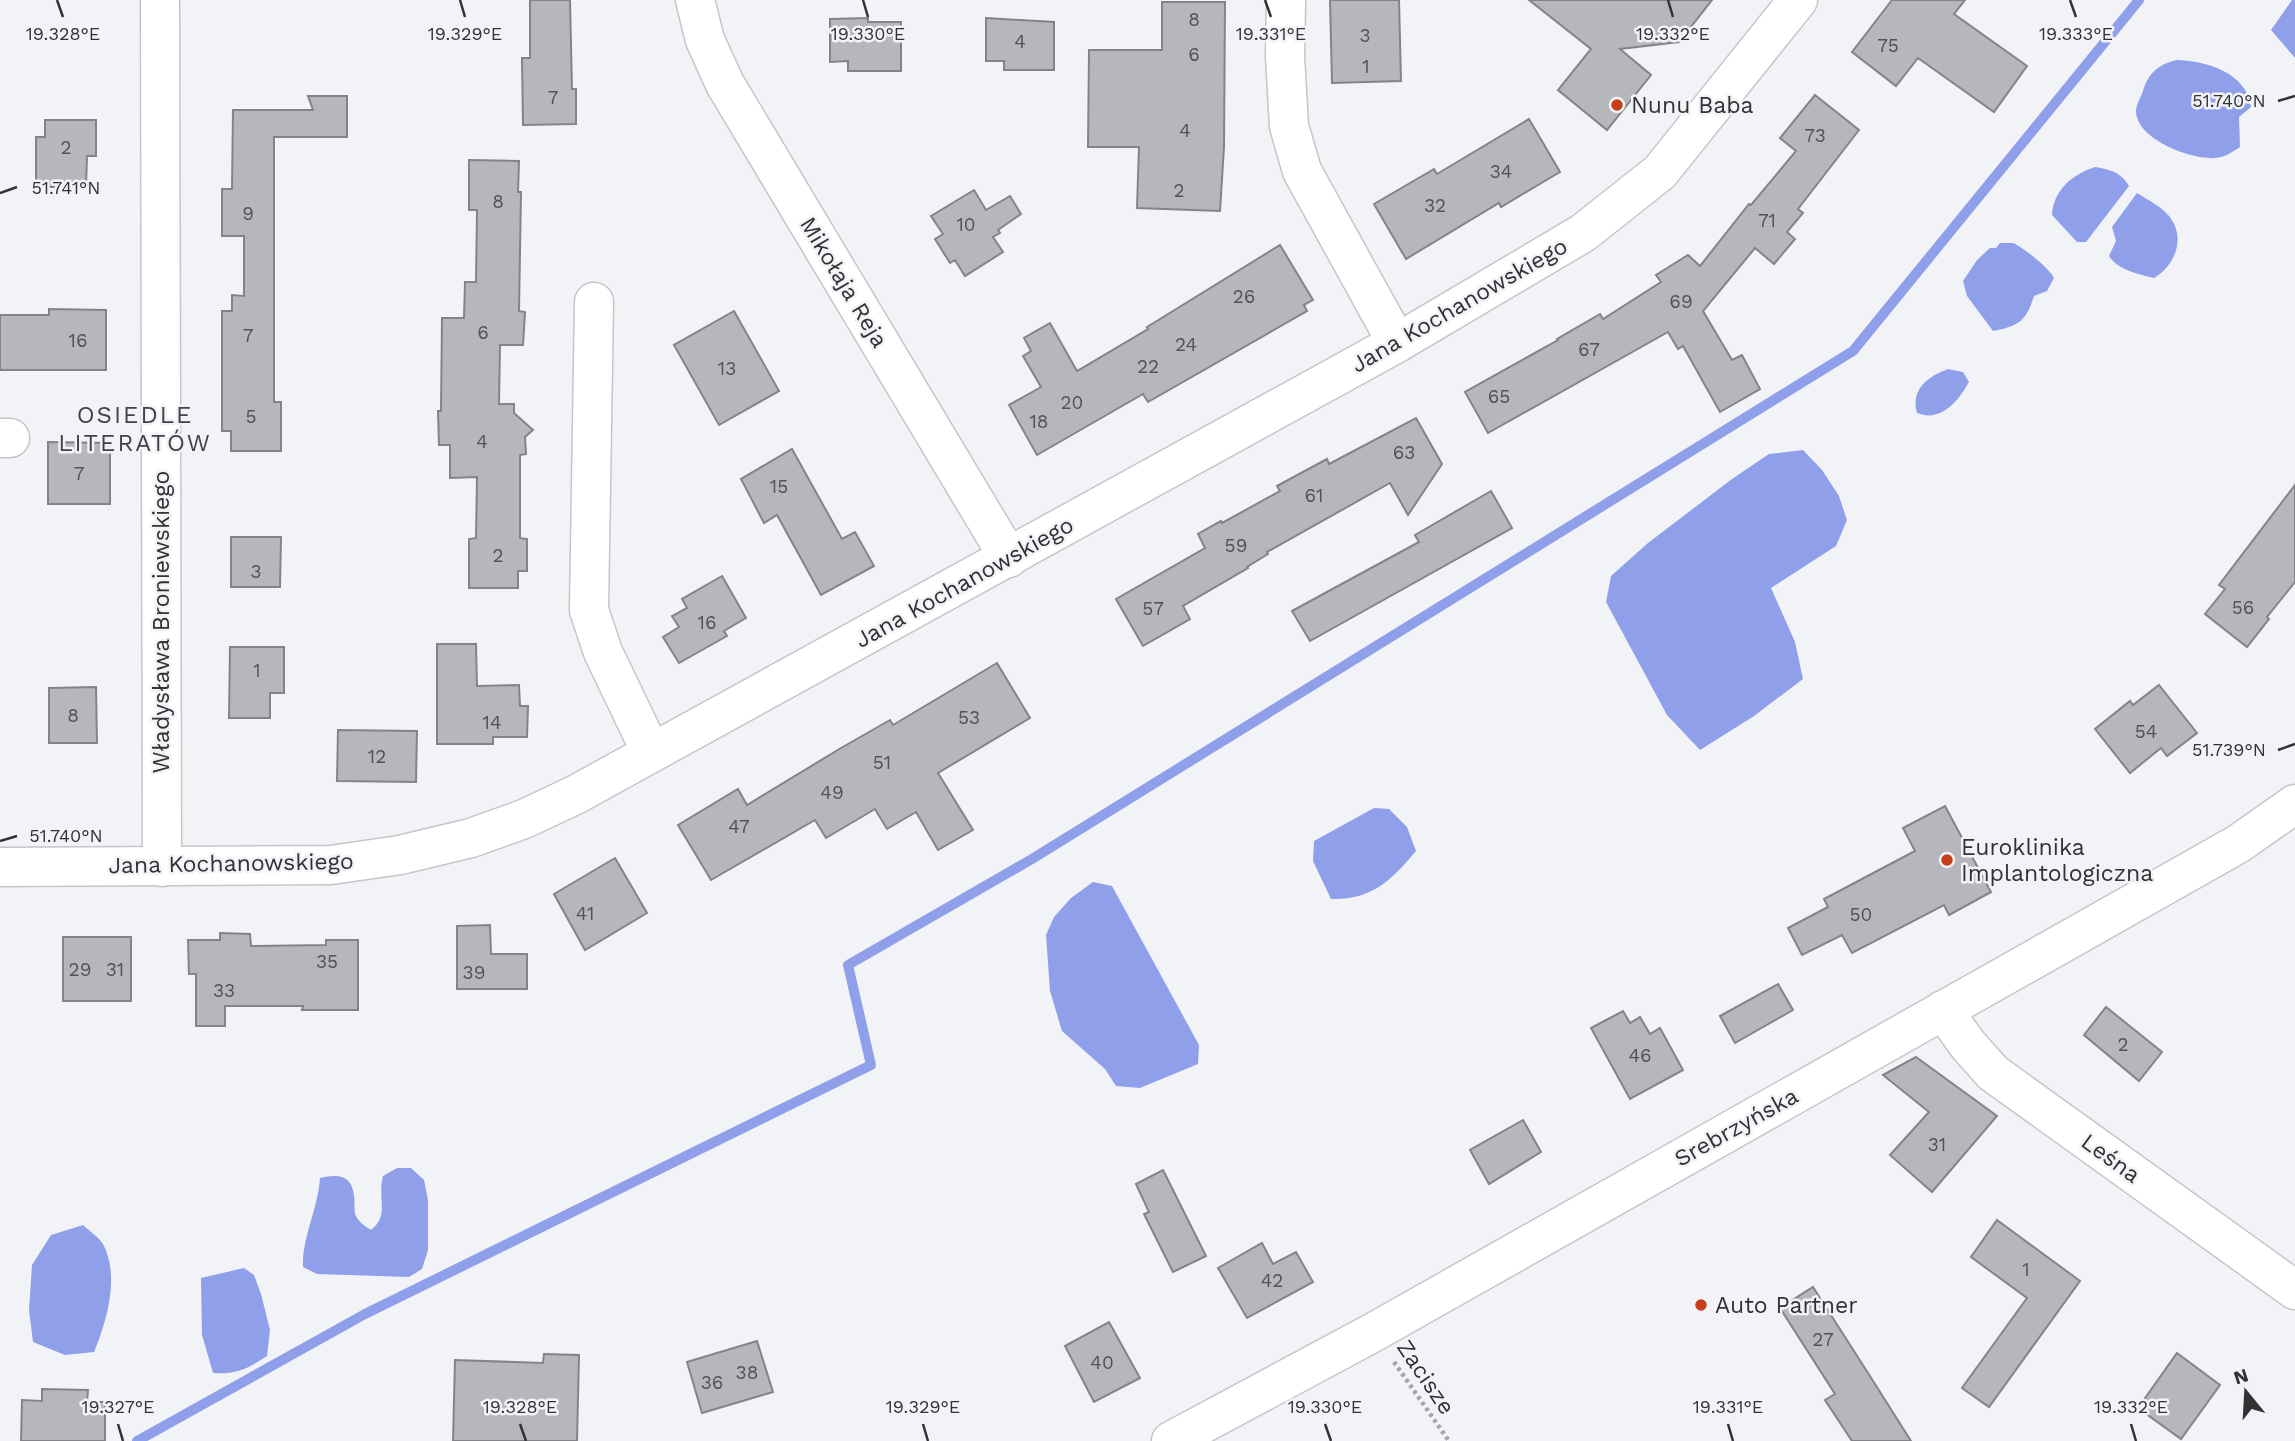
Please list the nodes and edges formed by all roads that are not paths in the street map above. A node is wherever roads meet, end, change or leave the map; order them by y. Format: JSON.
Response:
{"nodes":[{"id":1,"x":160,"y":0,"type":"edge"},
{"id":2,"x":695,"y":0,"type":"edge"},
{"id":3,"x":1286,"y":0,"type":"edge"},
{"id":4,"x":1798,"y":0,"type":"edge"},
{"id":5,"x":594,"y":302,"type":"dead end"},
{"id":6,"x":1397,"y":343,"type":"junction"},
{"id":7,"x":1009,"y":558,"type":"junction"},
{"id":8,"x":651,"y":752,"type":"junction"},
{"id":9,"x":2295,"y":804,"type":"edge"},
{"id":10,"x":0,"y":867,"type":"edge"},
{"id":11,"x":162,"y":867,"type":"junction"},
{"id":12,"x":1943,"y":1010,"type":"junction"},
{"id":13,"x":2295,"y":1290,"type":"edge"},
{"id":14,"x":1171,"y":1441,"type":"edge"}],
"edges":[{"from":1,"to":11,"type":"street","name":"Władysława Broniewskiego"},
{"from":2,"to":7,"type":"street","name":"Mikołaja Reja"},
{"from":3,"to":6,"type":"street"},
{"from":4,"to":6,"type":"street","name":"Jana Kochanowskiego"},
{"from":5,"to":8,"type":"street"},
{"from":6,"to":7,"type":"street","name":"Jana Kochanowskiego"},
{"from":7,"to":8,"type":"street","name":"Jana Kochanowskiego"},
{"from":8,"to":11,"type":"street","name":"Jana Kochanowskiego"},
{"from":9,"to":12,"type":"street","name":"Srebrzyńska"},
{"from":10,"to":11,"type":"street","name":"Jana Kochanowskiego"},
{"from":12,"to":13,"type":"street","name":"Leśna"},
{"from":12,"to":14,"type":"street","name":"Srebrzyńska"}]}
